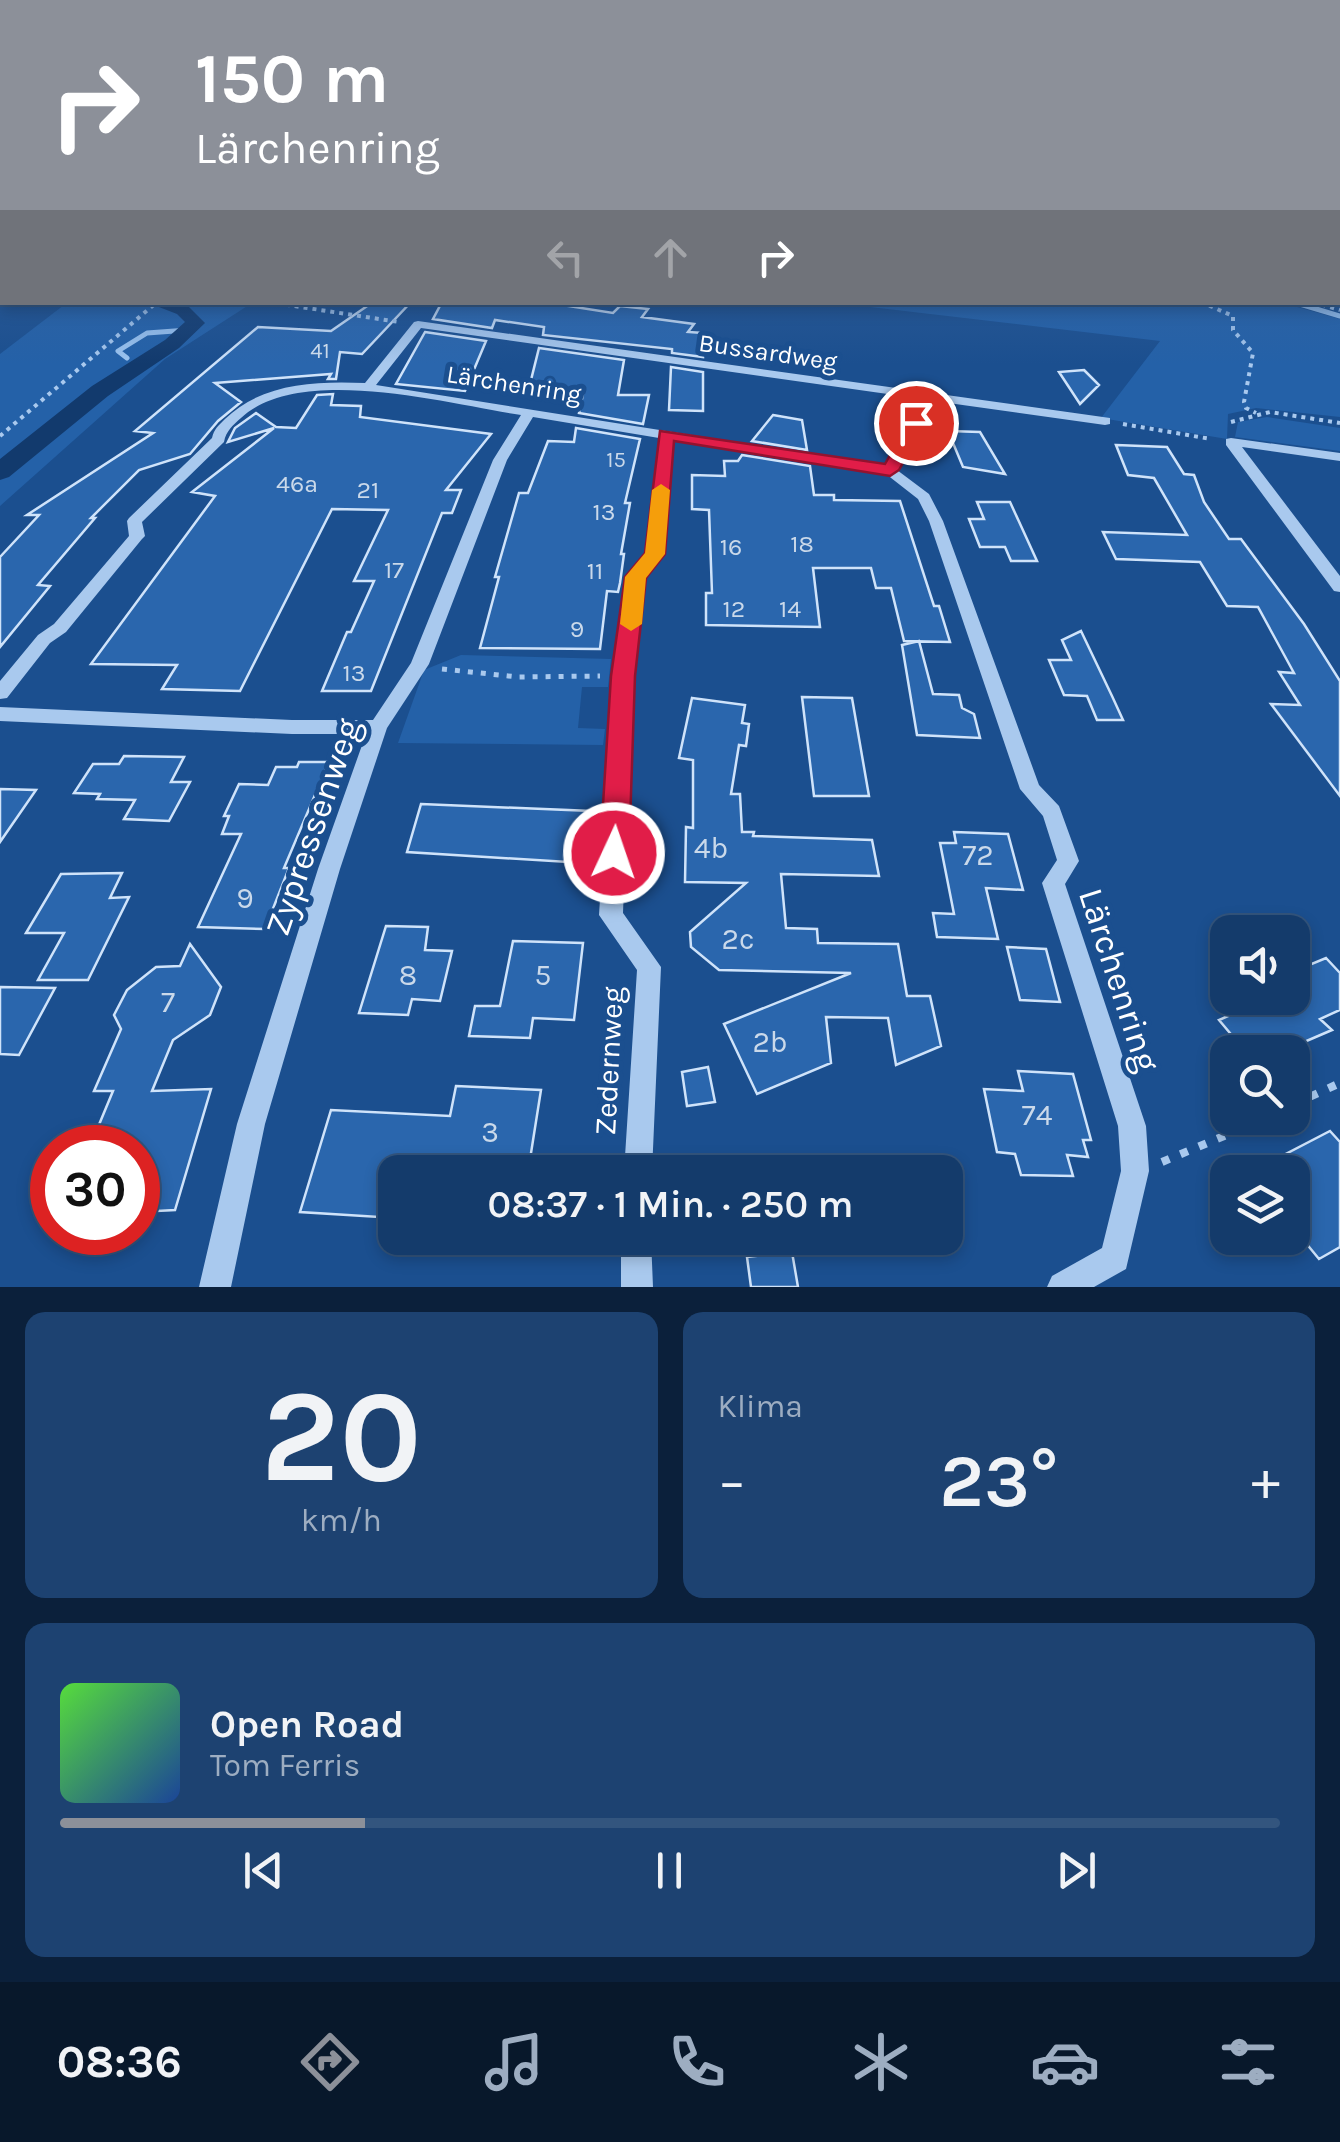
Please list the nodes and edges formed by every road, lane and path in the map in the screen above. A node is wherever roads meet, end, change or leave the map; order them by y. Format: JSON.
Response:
{"nodes":[{"id":1,"x":154,"y":305,"type":"edge"},
{"id":2,"x":288,"y":305,"type":"edge"},
{"id":3,"x":1208,"y":305,"type":"edge"},
{"id":4,"x":418,"y":324,"type":"junction"},
{"id":5,"x":368,"y":388,"type":"junction"},
{"id":6,"x":929,"y":399,"type":"junction"},
{"id":7,"x":530,"y":411,"type":"junction"},
{"id":8,"x":1256,"y":414,"type":"junction"},
{"id":9,"x":1105,"y":422,"type":"joint"},
{"id":10,"x":1340,"y":422,"type":"edge"},
{"id":11,"x":666,"y":435,"type":"junction"},
{"id":12,"x":0,"y":436,"type":"edge"},
{"id":13,"x":1231,"y":442,"type":"junction"},
{"id":14,"x":1340,"y":458,"type":"edge"},
{"id":15,"x":890,"y":470,"type":"junction"},
{"id":16,"x":1340,"y":587,"type":"edge"},
{"id":17,"x":420,"y":664,"type":"junction"},
{"id":18,"x":623,"y":676,"type":"junction"},
{"id":19,"x":0,"y":693,"type":"edge"},
{"id":20,"x":0,"y":714,"type":"edge"},
{"id":21,"x":378,"y":727,"type":"junction"},
{"id":22,"x":1340,"y":1083,"type":"edge"},
{"id":23,"x":1310,"y":1097,"type":"edge"},
{"id":24,"x":1230,"y":1135,"type":"edge"},
{"id":25,"x":639,"y":1155,"type":"edge"},
{"id":26,"x":1135,"y":1172,"type":"junction"},
{"id":27,"x":636,"y":1255,"type":"edge"},
{"id":28,"x":215,"y":1287,"type":"edge"},
{"id":29,"x":637,"y":1287,"type":"edge"},
{"id":30,"x":1062,"y":1287,"type":"edge"}],
"edges":[{"from":1,"to":12,"type":"path"},
{"from":2,"to":4,"type":"path"},
{"from":3,"to":8,"type":"path"},
{"from":4,"to":5,"type":"street"},
{"from":4,"to":6,"type":"street","name":"Bussardweg"},
{"from":5,"to":7,"type":"street","name":"Lärchenring"},
{"from":5,"to":19,"type":"street","name":"Lärchenring"},
{"from":6,"to":9,"type":"street","name":"Bussardweg"},
{"from":6,"to":15,"type":"street"},
{"from":7,"to":11,"type":"street","name":"Lärchenring"},
{"from":7,"to":17,"type":"street","name":"Zypressenweg"},
{"from":8,"to":10,"type":"path"},
{"from":8,"to":13,"type":"path"},
{"from":9,"to":13,"type":"path"},
{"from":11,"to":15,"type":"street","name":"Lärchenring"},
{"from":11,"to":18,"type":"street","name":"Zedernweg"},
{"from":13,"to":14,"type":"street"},
{"from":13,"to":16,"type":"street"},
{"from":15,"to":26,"type":"street","name":"Lärchenring"},
{"from":17,"to":18,"type":"path"},
{"from":17,"to":21,"type":"street","name":"Zypressenweg"},
{"from":18,"to":25,"type":"street","name":"Zedernweg"},
{"from":20,"to":21,"type":"street"},
{"from":21,"to":28,"type":"street","name":"Zypressenweg"},
{"from":22,"to":23,"type":"path"},
{"from":24,"to":26,"type":"path"},
{"from":26,"to":30,"type":"street","name":"Lärchenring"},
{"from":27,"to":29,"type":"street"}]}
